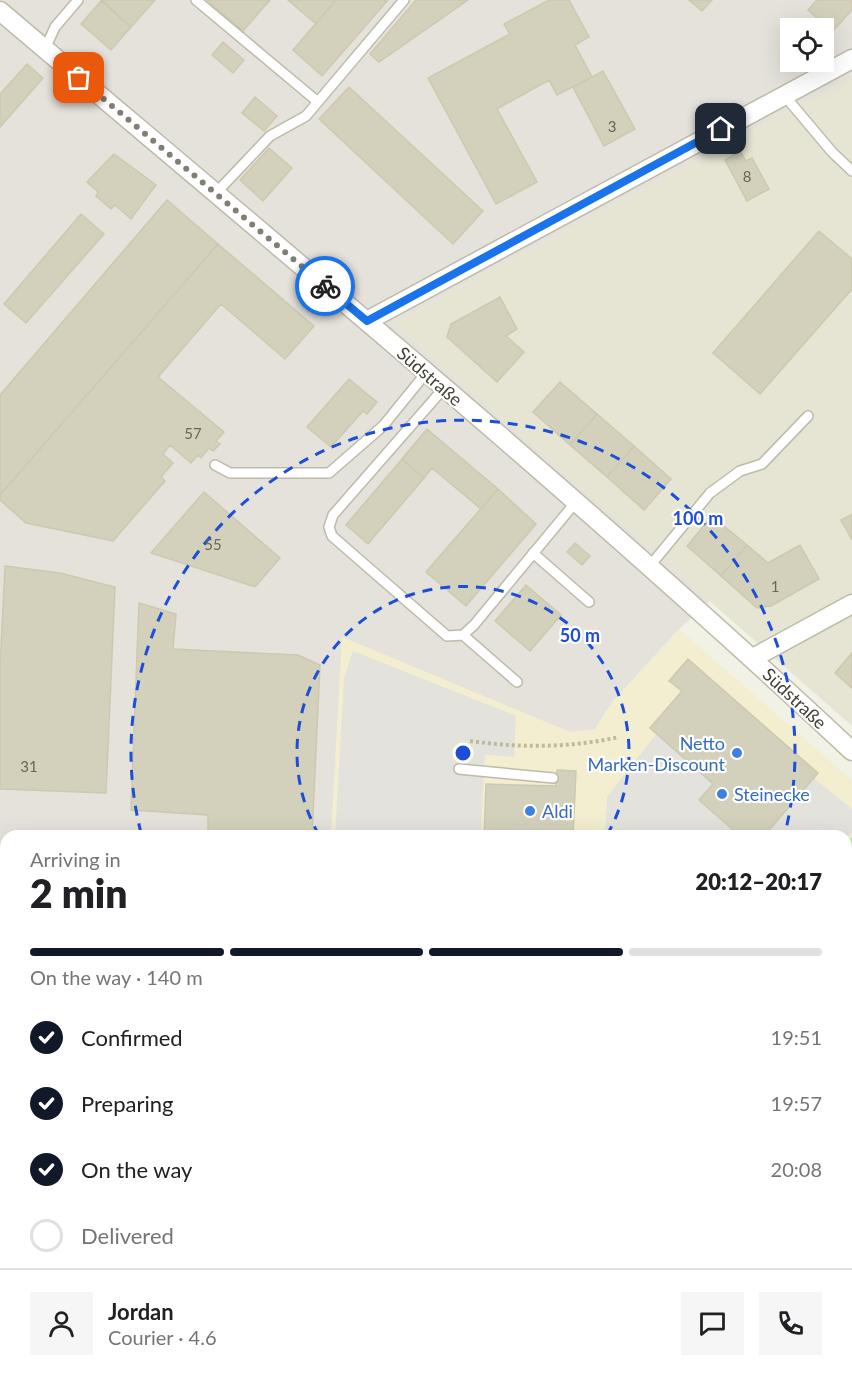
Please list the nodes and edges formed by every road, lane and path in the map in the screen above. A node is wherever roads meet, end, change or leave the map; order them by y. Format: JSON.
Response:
{"nodes":[{"id":1,"x":78,"y":0,"type":"edge"},
{"id":2,"x":196,"y":0,"type":"edge"},
{"id":3,"x":404,"y":0,"type":"edge"},
{"id":4,"x":0,"y":11,"type":"edge"},
{"id":5,"x":45,"y":49,"type":"junction"},
{"id":6,"x":852,"y":59,"type":"edge"},
{"id":7,"x":784,"y":95,"type":"junction"},
{"id":8,"x":318,"y":102,"type":"junction"},
{"id":9,"x":852,"y":171,"type":"edge"},
{"id":10,"x":216,"y":193,"type":"junction"},
{"id":11,"x":367,"y":321,"type":"junction"},
{"id":12,"x":426,"y":373,"type":"junction"},
{"id":13,"x":444,"y":388,"type":"junction"},
{"id":14,"x":808,"y":416,"type":"dead end"},
{"id":15,"x":215,"y":465,"type":"dead end"},
{"id":16,"x":575,"y":503,"type":"junction"},
{"id":17,"x":533,"y":553,"type":"junction"},
{"id":18,"x":649,"y":567,"type":"junction"},
{"id":19,"x":589,"y":602,"type":"dead end"},
{"id":20,"x":852,"y":604,"type":"edge"},
{"id":21,"x":463,"y":634,"type":"junction"},
{"id":22,"x":753,"y":658,"type":"junction"},
{"id":23,"x":517,"y":682,"type":"dead end"},
{"id":24,"x":619,"y":737,"type":"dead end"},
{"id":25,"x":470,"y":741,"type":"dead end"},
{"id":26,"x":852,"y":751,"type":"edge"},
{"id":27,"x":459,"y":769,"type":"dead end"},
{"id":28,"x":553,"y":778,"type":"dead end"}],
"edges":[{"from":1,"to":5,"type":"lane"},
{"from":2,"to":8,"type":"lane"},
{"from":3,"to":8,"type":"lane"},
{"from":4,"to":5,"type":"street","name":"Südstraße"},
{"from":5,"to":10,"type":"street","name":"Südstraße"},
{"from":6,"to":7,"type":"street"},
{"from":7,"to":9,"type":"lane"},
{"from":7,"to":11,"type":"street"},
{"from":8,"to":10,"type":"lane"},
{"from":10,"to":11,"type":"street","name":"Südstraße"},
{"from":11,"to":12,"type":"street","name":"Südstraße"},
{"from":12,"to":13,"type":"street","name":"Südstraße"},
{"from":12,"to":15,"type":"lane"},
{"from":13,"to":16,"type":"street","name":"Südstraße"},
{"from":13,"to":21,"type":"lane"},
{"from":14,"to":18,"type":"lane"},
{"from":16,"to":17,"type":"lane"},
{"from":16,"to":18,"type":"street","name":"Südstraße"},
{"from":17,"to":19,"type":"lane"},
{"from":17,"to":21,"type":"lane"},
{"from":18,"to":22,"type":"street","name":"Südstraße"},
{"from":20,"to":22,"type":"street"},
{"from":21,"to":23,"type":"lane"},
{"from":22,"to":26,"type":"street","name":"Südstraße"},
{"from":24,"to":25,"type":"path"},
{"from":27,"to":28,"type":"lane"}]}
